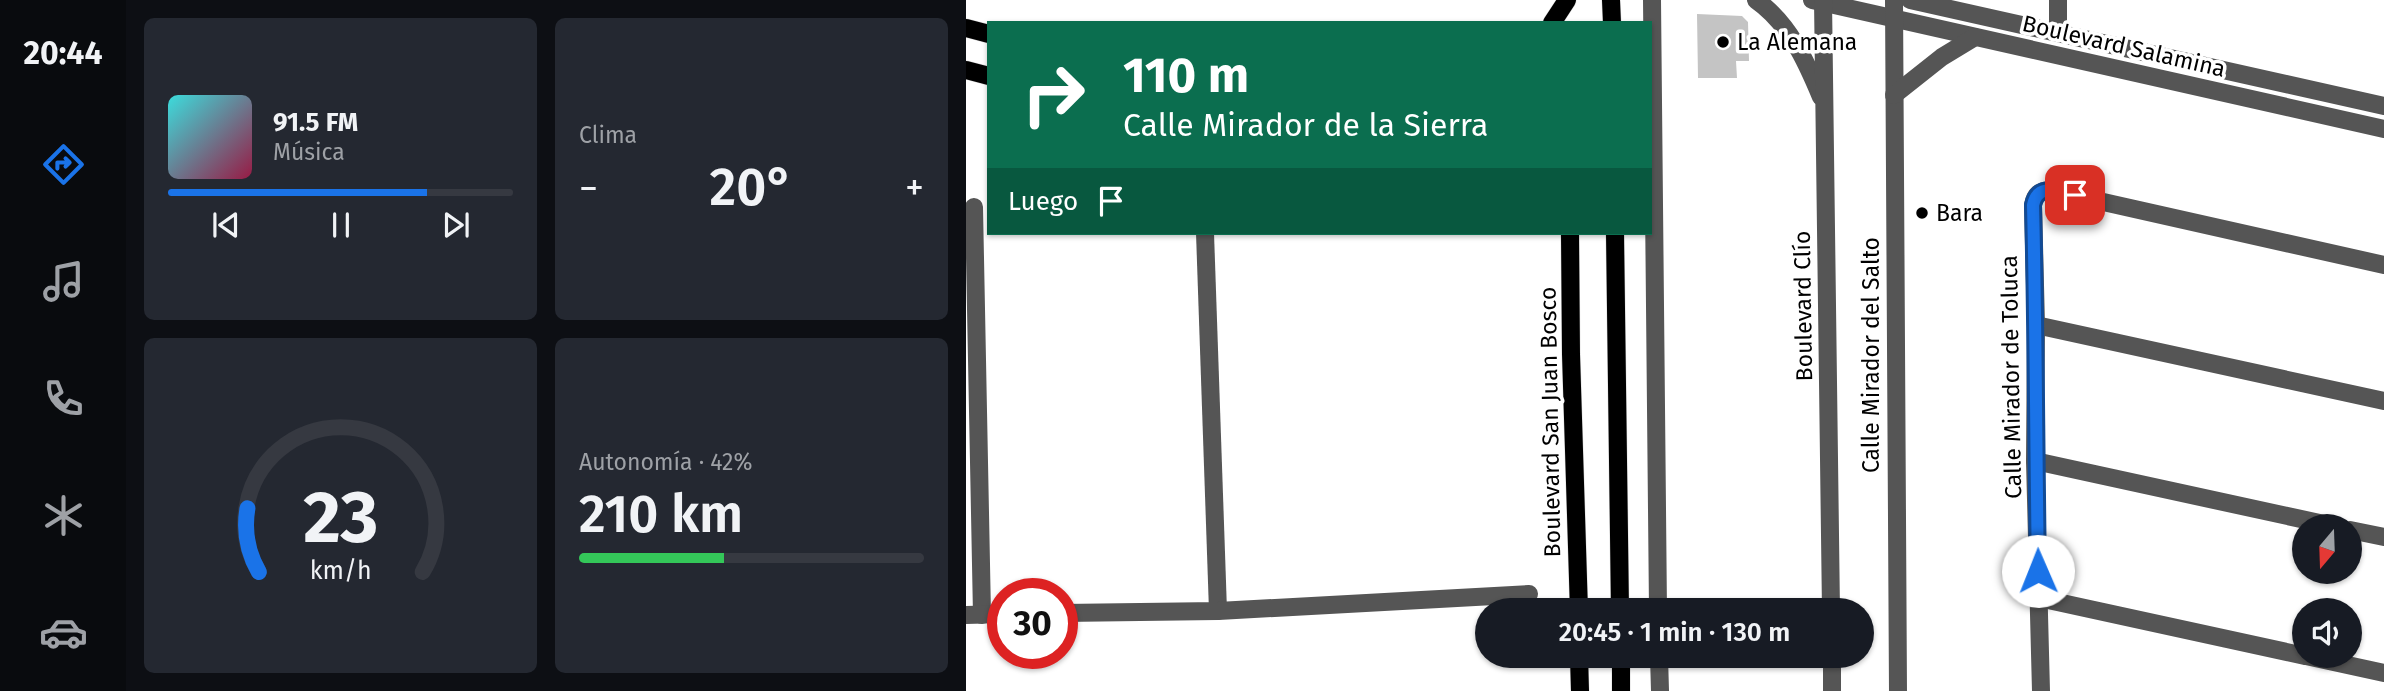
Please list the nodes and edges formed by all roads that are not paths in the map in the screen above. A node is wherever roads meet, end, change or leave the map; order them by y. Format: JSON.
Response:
{"nodes":[{"id":1,"x":1567,"y":0,"type":"edge"},
{"id":2,"x":1611,"y":0,"type":"edge"},
{"id":3,"x":1652,"y":0,"type":"edge"},
{"id":4,"x":1756,"y":0,"type":"edge"},
{"id":5,"x":1894,"y":0,"type":"edge"},
{"id":6,"x":1910,"y":0,"type":"edge"},
{"id":7,"x":2058,"y":0,"type":"edge"},
{"id":8,"x":1820,"y":1,"type":"edge"},
{"id":9,"x":1894,"y":19,"type":"junction"},
{"id":10,"x":1553,"y":21,"type":"edge"},
{"id":11,"x":1567,"y":21,"type":"edge"},
{"id":12,"x":1612,"y":21,"type":"edge"},
{"id":13,"x":966,"y":28,"type":"edge"},
{"id":14,"x":987,"y":33,"type":"edge"},
{"id":15,"x":2059,"y":33,"type":"junction"},
{"id":16,"x":1975,"y":37,"type":"junction"},
{"id":17,"x":966,"y":70,"type":"edge"},
{"id":18,"x":987,"y":75,"type":"edge"},
{"id":19,"x":1894,"y":95,"type":"junction"},
{"id":20,"x":2384,"y":106,"type":"edge"},
{"id":21,"x":1825,"y":107,"type":"junction"},
{"id":22,"x":2384,"y":130,"type":"edge"},
{"id":23,"x":974,"y":207,"type":"dead end"},
{"id":24,"x":1205,"y":235,"type":"edge"},
{"id":25,"x":1570,"y":235,"type":"edge"},
{"id":26,"x":1615,"y":235,"type":"edge"},
{"id":27,"x":2384,"y":265,"type":"edge"},
{"id":28,"x":2036,"y":325,"type":"junction"},
{"id":29,"x":2384,"y":401,"type":"edge"},
{"id":30,"x":2035,"y":461,"type":"junction"},
{"id":31,"x":2292,"y":517,"type":"edge"},
{"id":32,"x":2362,"y":532,"type":"edge"},
{"id":33,"x":2384,"y":537,"type":"edge"},
{"id":34,"x":1529,"y":594,"type":"dead end"},
{"id":35,"x":1579,"y":598,"type":"edge"},
{"id":36,"x":1620,"y":598,"type":"edge"},
{"id":37,"x":1658,"y":598,"type":"edge"},
{"id":38,"x":1831,"y":598,"type":"edge"},
{"id":39,"x":2039,"y":598,"type":"junction"},
{"id":40,"x":1218,"y":611,"type":"junction"},
{"id":41,"x":1078,"y":613,"type":"edge"},
{"id":42,"x":974,"y":615,"type":"edge"},
{"id":43,"x":2292,"y":653,"type":"edge"},
{"id":44,"x":1579,"y":668,"type":"edge"},
{"id":45,"x":1621,"y":668,"type":"edge"},
{"id":46,"x":1659,"y":668,"type":"edge"},
{"id":47,"x":1832,"y":668,"type":"edge"},
{"id":48,"x":2361,"y":668,"type":"edge"},
{"id":49,"x":2384,"y":673,"type":"edge"},
{"id":50,"x":1580,"y":691,"type":"edge"},
{"id":51,"x":1622,"y":691,"type":"edge"},
{"id":52,"x":1660,"y":691,"type":"edge"},
{"id":53,"x":1832,"y":691,"type":"edge"},
{"id":54,"x":1898,"y":691,"type":"edge"},
{"id":55,"x":2041,"y":691,"type":"edge"}],
"edges":[{"from":1,"to":10,"type":"main road"},
{"from":1,"to":11,"type":"main road"},
{"from":2,"to":12,"type":"main road"},
{"from":3,"to":37,"type":"street"},
{"from":4,"to":21,"type":"street"},
{"from":5,"to":9,"type":"street","name":"Calle Mirador del Salto"},
{"from":6,"to":15,"type":"street","name":"Boulevard Salamina"},
{"from":7,"to":15,"type":"street"},
{"from":8,"to":9,"type":"street","name":"Boulevard Salamina"},
{"from":8,"to":21,"type":"street","name":"Boulevard Clío"},
{"from":9,"to":16,"type":"street","name":"Boulevard Salamina"},
{"from":9,"to":19,"type":"street","name":"Calle Mirador del Salto"},
{"from":13,"to":14,"type":"main road"},
{"from":15,"to":20,"type":"street","name":"Boulevard Salamina"},
{"from":16,"to":19,"type":"street"},
{"from":16,"to":22,"type":"street","name":"Boulevard Salamina"},
{"from":17,"to":18,"type":"main road"},
{"from":19,"to":54,"type":"street","name":"Calle Mirador del Salto"},
{"from":21,"to":38,"type":"street","name":"Boulevard Clío"},
{"from":23,"to":42,"type":"street"},
{"from":24,"to":40,"type":"street"},
{"from":25,"to":35,"type":"main road","name":"Boulevard San Juan Bosco"},
{"from":26,"to":36,"type":"main road"},
{"from":27,"to":28,"type":"street","name":"Calle Mirador de Toluca"},
{"from":28,"to":29,"type":"street"},
{"from":28,"to":30,"type":"street","name":"Calle Mirador de Toluca"},
{"from":30,"to":31,"type":"street"},
{"from":30,"to":39,"type":"street","name":"Calle Mirador de Toluca"},
{"from":32,"to":33,"type":"street"},
{"from":34,"to":40,"type":"street"},
{"from":39,"to":43,"type":"street"},
{"from":39,"to":55,"type":"street","name":"Calle Mirador de Toluca"},
{"from":40,"to":41,"type":"street"},
{"from":44,"to":50,"type":"main road"},
{"from":45,"to":51,"type":"main road"},
{"from":46,"to":52,"type":"street"},
{"from":47,"to":53,"type":"street"},
{"from":48,"to":49,"type":"street"}]}
